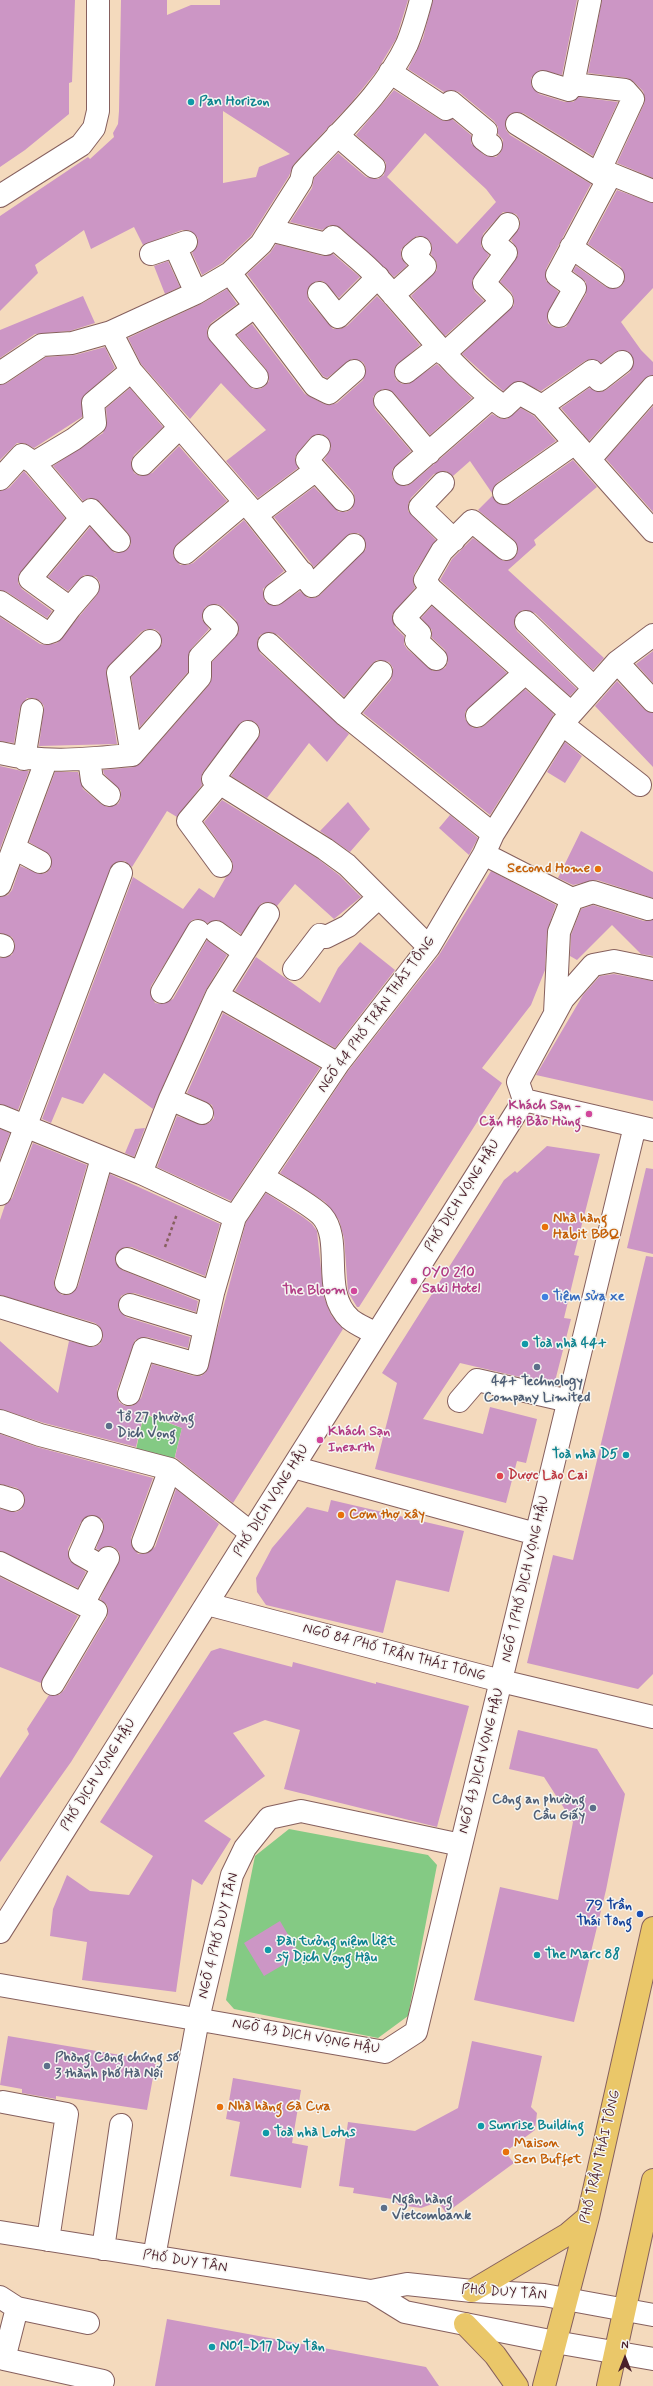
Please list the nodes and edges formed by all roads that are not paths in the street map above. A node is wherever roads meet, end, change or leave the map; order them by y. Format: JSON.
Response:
{"nodes":[{"id":1,"x":98,"y":0,"type":"edge"},
{"id":2,"x":421,"y":0,"type":"edge"},
{"id":3,"x":590,"y":0,"type":"edge"},
{"id":4,"x":390,"y":72,"type":"junction"},
{"id":5,"x":544,"y":82,"type":"dead end"},
{"id":6,"x":573,"y":84,"type":"junction"},
{"id":7,"x":517,"y":124,"type":"dead end"},
{"id":8,"x":337,"y":135,"type":"junction"},
{"id":9,"x":491,"y":145,"type":"dead end"},
{"id":10,"x":374,"y":167,"type":"dead end"},
{"id":11,"x":604,"y":174,"type":"junction"},
{"id":12,"x":653,"y":191,"type":"edge"},
{"id":13,"x":0,"y":196,"type":"edge"},
{"id":14,"x":508,"y":224,"type":"dead end"},
{"id":15,"x":270,"y":230,"type":"junction"},
{"id":16,"x":420,"y":248,"type":"dead end"},
{"id":17,"x":571,"y":248,"type":"junction"},
{"id":18,"x":151,"y":254,"type":"dead end"},
{"id":19,"x":230,"y":273,"type":"junction"},
{"id":20,"x":378,"y":277,"type":"junction"},
{"id":21,"x":613,"y":277,"type":"dead end"},
{"id":22,"x":196,"y":293,"type":"junction"},
{"id":23,"x":319,"y":293,"type":"dead end"},
{"id":24,"x":393,"y":295,"type":"junction"},
{"id":25,"x":254,"y":307,"type":"junction"},
{"id":26,"x":559,"y":316,"type":"dead end"},
{"id":27,"x":111,"y":332,"type":"junction"},
{"id":28,"x":441,"y":351,"type":"junction"},
{"id":29,"x":622,"y":362,"type":"dead end"},
{"id":30,"x":131,"y":371,"type":"junction"},
{"id":31,"x":354,"y":371,"type":"dead end"},
{"id":32,"x":406,"y":372,"type":"dead end"},
{"id":33,"x":0,"y":373,"type":"edge"},
{"id":34,"x":257,"y":377,"type":"dead end"},
{"id":35,"x":653,"y":387,"type":"edge"},
{"id":36,"x":491,"y":398,"type":"junction"},
{"id":37,"x":385,"y":401,"type":"dead end"},
{"id":38,"x":542,"y":406,"type":"junction"},
{"id":39,"x":179,"y":428,"type":"junction"},
{"id":40,"x":575,"y":443,"type":"junction"},
{"id":41,"x":320,"y":446,"type":"dead end"},
{"id":42,"x":430,"y":453,"type":"junction"},
{"id":43,"x":590,"y":459,"type":"junction"},
{"id":44,"x":34,"y":463,"type":"junction"},
{"id":45,"x":143,"y":464,"type":"dead end"},
{"id":46,"x":316,"y":470,"type":"junction"},
{"id":47,"x":404,"y":474,"type":"dead end"},
{"id":48,"x":0,"y":479,"type":"edge"},
{"id":49,"x":442,"y":483,"type":"dead end"},
{"id":50,"x":504,"y":493,"type":"dead end"},
{"id":51,"x":343,"y":500,"type":"dead end"},
{"id":52,"x":250,"y":510,"type":"junction"},
{"id":53,"x":81,"y":518,"type":"junction"},
{"id":54,"x":649,"y":519,"type":"edge"},
{"id":55,"x":454,"y":540,"type":"junction"},
{"id":56,"x":119,"y":541,"type":"dead end"},
{"id":57,"x":354,"y":545,"type":"dead end"},
{"id":58,"x":506,"y":549,"type":"dead end"},
{"id":59,"x":185,"y":553,"type":"dead end"},
{"id":60,"x":303,"y":574,"type":"junction"},
{"id":61,"x":88,"y":587,"type":"dead end"},
{"id":62,"x":431,"y":589,"type":"junction"},
{"id":63,"x":275,"y":594,"type":"dead end"},
{"id":64,"x":1,"y":605,"type":"edge"},
{"id":65,"x":70,"y":608,"type":"junction"},
{"id":66,"x":214,"y":616,"type":"dead end"},
{"id":67,"x":526,"y":622,"type":"dead end"},
{"id":68,"x":653,"y":635,"type":"edge"},
{"id":69,"x":150,"y":641,"type":"dead end"},
{"id":70,"x":269,"y":644,"type":"dead end"},
{"id":71,"x":436,"y":659,"type":"dead end"},
{"id":72,"x":617,"y":662,"type":"junction"},
{"id":73,"x":381,"y":672,"type":"dead end"},
{"id":74,"x":525,"y":673,"type":"junction"},
{"id":75,"x":594,"y":688,"type":"junction"},
{"id":76,"x":653,"y":701,"type":"edge"},
{"id":77,"x":32,"y":710,"type":"dead end"},
{"id":78,"x":345,"y":715,"type":"junction"},
{"id":79,"x":477,"y":716,"type":"dead end"},
{"id":80,"x":566,"y":719,"type":"junction"},
{"id":81,"x":248,"y":732,"type":"dead end"},
{"id":82,"x":0,"y":753,"type":"edge"},
{"id":83,"x":132,"y":755,"type":"junction"},
{"id":84,"x":89,"y":759,"type":"junction"},
{"id":85,"x":24,"y":760,"type":"junction"},
{"id":86,"x":46,"y":761,"type":"junction"},
{"id":87,"x":220,"y":783,"type":"junction"},
{"id":88,"x":640,"y":785,"type":"dead end"},
{"id":89,"x":109,"y":795,"type":"dead end"},
{"id":90,"x":493,"y":834,"type":"junction"},
{"id":91,"x":14,"y":848,"type":"junction"},
{"id":92,"x":484,"y":854,"type":"junction"},
{"id":93,"x":40,"y":862,"type":"dead end"},
{"id":94,"x":221,"y":866,"type":"dead end"},
{"id":95,"x":121,"y":873,"type":"dead end"},
{"id":96,"x":0,"y":885,"type":"edge"},
{"id":97,"x":378,"y":898,"type":"junction"},
{"id":98,"x":572,"y":899,"type":"junction"},
{"id":99,"x":648,"y":909,"type":"dead end"},
{"id":100,"x":268,"y":914,"type":"dead end"},
{"id":101,"x":429,"y":947,"type":"junction"},
{"id":102,"x":244,"y":952,"type":"junction"},
{"id":103,"x":294,"y":969,"type":"dead end"},
{"id":104,"x":653,"y":969,"type":"edge"},
{"id":105,"x":162,"y":992,"type":"dead end"},
{"id":106,"x":217,"y":995,"type":"junction"},
{"id":107,"x":555,"y":1013,"type":"junction"},
{"id":108,"x":338,"y":1064,"type":"junction"},
{"id":109,"x":170,"y":1099,"type":"junction"},
{"id":110,"x":524,"y":1100,"type":"junction"},
{"id":111,"x":202,"y":1113,"type":"dead end"},
{"id":112,"x":0,"y":1116,"type":"edge"},
{"id":113,"x":24,"y":1128,"type":"junction"},
{"id":114,"x":644,"y":1128,"type":"edge"},
{"id":115,"x":102,"y":1158,"type":"junction"},
{"id":116,"x":141,"y":1173,"type":"junction"},
{"id":117,"x":263,"y":1177,"type":"junction"},
{"id":118,"x":1,"y":1189,"type":"edge"},
{"id":119,"x":235,"y":1216,"type":"junction"},
{"id":120,"x":127,"y":1259,"type":"dead end"},
{"id":121,"x":66,"y":1283,"type":"dead end"},
{"id":122,"x":213,"y":1293,"type":"junction"},
{"id":123,"x":130,"y":1305,"type":"dead end"},
{"id":124,"x":0,"y":1307,"type":"edge"},
{"id":125,"x":205,"y":1328,"type":"junction"},
{"id":126,"x":376,"y":1334,"type":"junction"},
{"id":127,"x":91,"y":1335,"type":"dead end"},
{"id":128,"x":129,"y":1394,"type":"dead end"},
{"id":129,"x":459,"y":1401,"type":"dead end"},
{"id":130,"x":569,"y":1401,"type":"junction"},
{"id":131,"x":0,"y":1421,"type":"edge"},
{"id":132,"x":293,"y":1467,"type":"junction"},
{"id":133,"x":170,"y":1469,"type":"junction"},
{"id":134,"x":92,"y":1527,"type":"dead end"},
{"id":135,"x":251,"y":1533,"type":"junction"},
{"id":136,"x":536,"y":1534,"type":"junction"},
{"id":137,"x":143,"y":1542,"type":"dead end"},
{"id":138,"x":0,"y":1563,"type":"edge"},
{"id":139,"x":83,"y":1604,"type":"junction"},
{"id":140,"x":206,"y":1604,"type":"junction"},
{"id":141,"x":501,"y":1681,"type":"junction"},
{"id":142,"x":53,"y":1684,"type":"dead end"},
{"id":143,"x":653,"y":1717,"type":"edge"},
{"id":144,"x":461,"y":1844,"type":"junction"},
{"id":145,"x":653,"y":1928,"type":"edge"},
{"id":146,"x":0,"y":1932,"type":"edge"},
{"id":147,"x":0,"y":1985,"type":"edge"},
{"id":148,"x":198,"y":2019,"type":"junction"},
{"id":149,"x":3,"y":2102,"type":"dead end"},
{"id":150,"x":121,"y":2125,"type":"dead end"},
{"id":151,"x":653,"y":2180,"type":"edge"},
{"id":152,"x":588,"y":2217,"type":"junction"},
{"id":153,"x":649,"y":2222,"type":"edge"},
{"id":154,"x":0,"y":2232,"type":"edge"},
{"id":155,"x":48,"y":2240,"type":"junction"},
{"id":156,"x":103,"y":2249,"type":"junction"},
{"id":157,"x":154,"y":2257,"type":"junction"},
{"id":158,"x":371,"y":2291,"type":"junction"},
{"id":159,"x":472,"y":2291,"type":"junction"},
{"id":160,"x":567,"y":2299,"type":"junction"},
{"id":161,"x":8,"y":2302,"type":"edge"},
{"id":162,"x":625,"y":2309,"type":"junction"},
{"id":163,"x":653,"y":2315,"type":"edge"},
{"id":164,"x":88,"y":2323,"type":"dead end"},
{"id":165,"x":465,"y":2324,"type":"junction"},
{"id":166,"x":555,"y":2342,"type":"junction"},
{"id":167,"x":615,"y":2352,"type":"junction"},
{"id":168,"x":653,"y":2359,"type":"edge"},
{"id":169,"x":103,"y":2380,"type":"dead end"},
{"id":170,"x":517,"y":2386,"type":"edge"},
{"id":171,"x":544,"y":2386,"type":"edge"},
{"id":172,"x":608,"y":2386,"type":"edge"}],
"edges":[{"from":1,"to":13,"type":"street"},
{"from":2,"to":4,"type":"street"},
{"from":3,"to":6,"type":"street"},
{"from":4,"to":8,"type":"street"},
{"from":4,"to":9,"type":"street"},
{"from":5,"to":6,"type":"street"},
{"from":6,"to":11,"type":"street"},
{"from":7,"to":11,"type":"street"},
{"from":8,"to":10,"type":"street"},
{"from":8,"to":15,"type":"street"},
{"from":11,"to":12,"type":"street"},
{"from":11,"to":17,"type":"street"},
{"from":14,"to":28,"type":"street"},
{"from":15,"to":19,"type":"street"},
{"from":15,"to":20,"type":"street"},
{"from":16,"to":24,"type":"street"},
{"from":17,"to":21,"type":"street"},
{"from":17,"to":26,"type":"street"},
{"from":18,"to":22,"type":"street"},
{"from":19,"to":22,"type":"street"},
{"from":19,"to":25,"type":"street"},
{"from":20,"to":23,"type":"street"},
{"from":20,"to":24,"type":"street"},
{"from":22,"to":27,"type":"street"},
{"from":24,"to":28,"type":"street"},
{"from":25,"to":31,"type":"street"},
{"from":25,"to":34,"type":"street"},
{"from":27,"to":30,"type":"street"},
{"from":27,"to":33,"type":"street"},
{"from":28,"to":32,"type":"street"},
{"from":28,"to":36,"type":"street"},
{"from":29,"to":38,"type":"street"},
{"from":30,"to":39,"type":"street"},
{"from":30,"to":44,"type":"street"},
{"from":35,"to":43,"type":"street"},
{"from":36,"to":38,"type":"street"},
{"from":36,"to":42,"type":"street"},
{"from":37,"to":42,"type":"street"},
{"from":38,"to":40,"type":"street"},
{"from":39,"to":45,"type":"street"},
{"from":39,"to":52,"type":"street"},
{"from":40,"to":43,"type":"street"},
{"from":40,"to":50,"type":"street"},
{"from":41,"to":46,"type":"street"},
{"from":42,"to":47,"type":"street"},
{"from":43,"to":54,"type":"street"},
{"from":44,"to":48,"type":"street"},
{"from":44,"to":53,"type":"street"},
{"from":46,"to":51,"type":"street"},
{"from":46,"to":52,"type":"street"},
{"from":49,"to":55,"type":"street"},
{"from":52,"to":59,"type":"street"},
{"from":52,"to":60,"type":"street"},
{"from":53,"to":56,"type":"street"},
{"from":53,"to":65,"type":"street"},
{"from":55,"to":58,"type":"street"},
{"from":55,"to":62,"type":"street"},
{"from":57,"to":60,"type":"street"},
{"from":60,"to":63,"type":"street"},
{"from":61,"to":65,"type":"street"},
{"from":62,"to":71,"type":"street"},
{"from":62,"to":74,"type":"street"},
{"from":64,"to":65,"type":"street"},
{"from":66,"to":83,"type":"street"},
{"from":67,"to":75,"type":"street"},
{"from":68,"to":72,"type":"street","name":"NGÕ 44 PHỐ TRẦN THÁI TÔNG"},
{"from":69,"to":83,"type":"street"},
{"from":70,"to":78,"type":"street"},
{"from":72,"to":75,"type":"street","name":"NGÕ 44 PHỐ TRẦN THÁI TÔNG"},
{"from":72,"to":76,"type":"street"},
{"from":73,"to":78,"type":"street"},
{"from":74,"to":79,"type":"street"},
{"from":74,"to":80,"type":"street"},
{"from":75,"to":80,"type":"street","name":"NGÕ 44 PHỐ TRẦN THÁI TÔNG"},
{"from":77,"to":85,"type":"street"},
{"from":78,"to":90,"type":"street"},
{"from":80,"to":88,"type":"street"},
{"from":80,"to":90,"type":"street","name":"NGÕ 44 PHỐ TRẦN THÁI TÔNG"},
{"from":81,"to":87,"type":"street"},
{"from":82,"to":85,"type":"street"},
{"from":83,"to":84,"type":"street"},
{"from":84,"to":86,"type":"street"},
{"from":84,"to":89,"type":"street"},
{"from":85,"to":86,"type":"street"},
{"from":86,"to":91,"type":"street"},
{"from":87,"to":94,"type":"street"},
{"from":87,"to":97,"type":"street"},
{"from":90,"to":92,"type":"street","name":"NGÕ 44 PHỐ TRẦN THÁI TÔNG"},
{"from":91,"to":93,"type":"street"},
{"from":91,"to":96,"type":"street"},
{"from":92,"to":98,"type":"street"},
{"from":92,"to":101,"type":"street","name":"NGÕ 44 PHỐ TRẦN THÁI TÔNG"},
{"from":95,"to":113,"type":"street"},
{"from":97,"to":101,"type":"street"},
{"from":97,"to":103,"type":"street"},
{"from":98,"to":99,"type":"street"},
{"from":98,"to":107,"type":"street"},
{"from":100,"to":102,"type":"street"},
{"from":101,"to":108,"type":"street","name":"NGÕ 44 PHỐ TRẦN THÁI TÔNG"},
{"from":102,"to":105,"type":"street"},
{"from":102,"to":106,"type":"street"},
{"from":104,"to":107,"type":"street"},
{"from":106,"to":108,"type":"street"},
{"from":106,"to":109,"type":"street"},
{"from":107,"to":110,"type":"street"},
{"from":108,"to":117,"type":"street","name":"NGÕ 44 PHỐ TRẦN THÁI TÔNG"},
{"from":109,"to":111,"type":"street"},
{"from":109,"to":116,"type":"street"},
{"from":110,"to":114,"type":"street"},
{"from":110,"to":126,"type":"street","name":"PHỐ DỊCH VỌNG HẬU"},
{"from":112,"to":113,"type":"street"},
{"from":113,"to":115,"type":"street"},
{"from":113,"to":118,"type":"street"},
{"from":114,"to":130,"type":"street","name":"NGÕ 1 PHỐ DỊCH VỌNG HẬU"},
{"from":115,"to":116,"type":"street"},
{"from":115,"to":121,"type":"street"},
{"from":116,"to":119,"type":"street"},
{"from":117,"to":119,"type":"street","name":"NGÕ 44 PHỐ TRẦN THÁI TÔNG"},
{"from":117,"to":126,"type":"street"},
{"from":119,"to":122,"type":"street","name":"NGÕ 44 PHỐ TRẦN THÁI TÔNG"},
{"from":120,"to":122,"type":"street"},
{"from":122,"to":125,"type":"street","name":"NGÕ 44 PHỐ TRẦN THÁI TÔNG"},
{"from":123,"to":125,"type":"street"},
{"from":124,"to":127,"type":"street"},
{"from":125,"to":128,"type":"street","name":"NGÕ 44 PHỐ TRẦN THÁI TÔNG"},
{"from":126,"to":132,"type":"street","name":"PHỐ DỊCH VỌNG HẬU"},
{"from":129,"to":130,"type":"street"},
{"from":130,"to":136,"type":"street","name":"NGÕ 1 PHỐ DỊCH VỌNG HẬU"},
{"from":131,"to":133,"type":"street"},
{"from":132,"to":135,"type":"street","name":"PHỐ DỊCH VỌNG HẬU"},
{"from":132,"to":136,"type":"street"},
{"from":133,"to":135,"type":"street"},
{"from":133,"to":137,"type":"street"},
{"from":134,"to":139,"type":"street"},
{"from":135,"to":140,"type":"street","name":"PHỐ DỊCH VỌNG HẬU"},
{"from":136,"to":141,"type":"street","name":"NGÕ 1 PHỐ DỊCH VỌNG HẬU"},
{"from":138,"to":139,"type":"street"},
{"from":139,"to":142,"type":"street"},
{"from":140,"to":141,"type":"street","name":"NGÕ 84 PHỐ TRẦN THÁI TÔNG"},
{"from":140,"to":146,"type":"street","name":"PHỐ DỊCH VỌNG HẬU"},
{"from":141,"to":143,"type":"street","name":"NGÕ 84 PHỐ TRẦN THÁI TÔNG"},
{"from":141,"to":144,"type":"street","name":"NGÕ 43 DỊCH VỌNG HẬU"},
{"from":144,"to":148,"type":"street","name":"NGÕ 4 PHỐ DUY TÂN"},
{"from":144,"to":148,"type":"street","name":"NGÕ 43 DỊCH VỌNG HẬU"},
{"from":145,"to":152,"type":"main road","name":"PHỐ TRẦN THÁI TÔNG"},
{"from":147,"to":148,"type":"street","name":"NGÕ 43 DỊCH VỌNG HẬU"},
{"from":148,"to":157,"type":"street","name":"NGÕ 4 PHỐ DUY TÂN"},
{"from":149,"to":155,"type":"street"},
{"from":150,"to":156,"type":"street"},
{"from":151,"to":153,"type":"main road"},
{"from":152,"to":159,"type":"main road"},
{"from":152,"to":160,"type":"main road","name":"PHỐ TRẦN THÁI TÔNG"},
{"from":153,"to":162,"type":"main road"},
{"from":154,"to":155,"type":"street","name":"PHỐ DUY TÂN"},
{"from":155,"to":156,"type":"street","name":"PHỐ DUY TÂN"},
{"from":156,"to":157,"type":"street","name":"PHỐ DUY TÂN"},
{"from":157,"to":158,"type":"street","name":"PHỐ DUY TÂN"},
{"from":158,"to":159,"type":"street","name":"PHỐ DUY TÂN"},
{"from":158,"to":165,"type":"street","name":"PHỐ DUY TÂN"},
{"from":159,"to":160,"type":"street","name":"PHỐ DUY TÂN"},
{"from":160,"to":162,"type":"street","name":"PHỐ DUY TÂN"},
{"from":160,"to":166,"type":"main road","name":"PHỐ TRẦN THÁI TÔNG"},
{"from":161,"to":164,"type":"street"},
{"from":161,"to":169,"type":"street"},
{"from":162,"to":163,"type":"street","name":"PHỐ DUY TÂN"},
{"from":162,"to":167,"type":"main road"},
{"from":165,"to":166,"type":"street","name":"PHỐ DUY TÂN"},
{"from":165,"to":170,"type":"main road"},
{"from":166,"to":167,"type":"street","name":"PHỐ DUY TÂN"},
{"from":166,"to":171,"type":"main road","name":"PHỐ TRẦN THÁI TÔNG"},
{"from":167,"to":168,"type":"street","name":"PHỐ DUY TÂN"},
{"from":167,"to":172,"type":"main road"}]}
